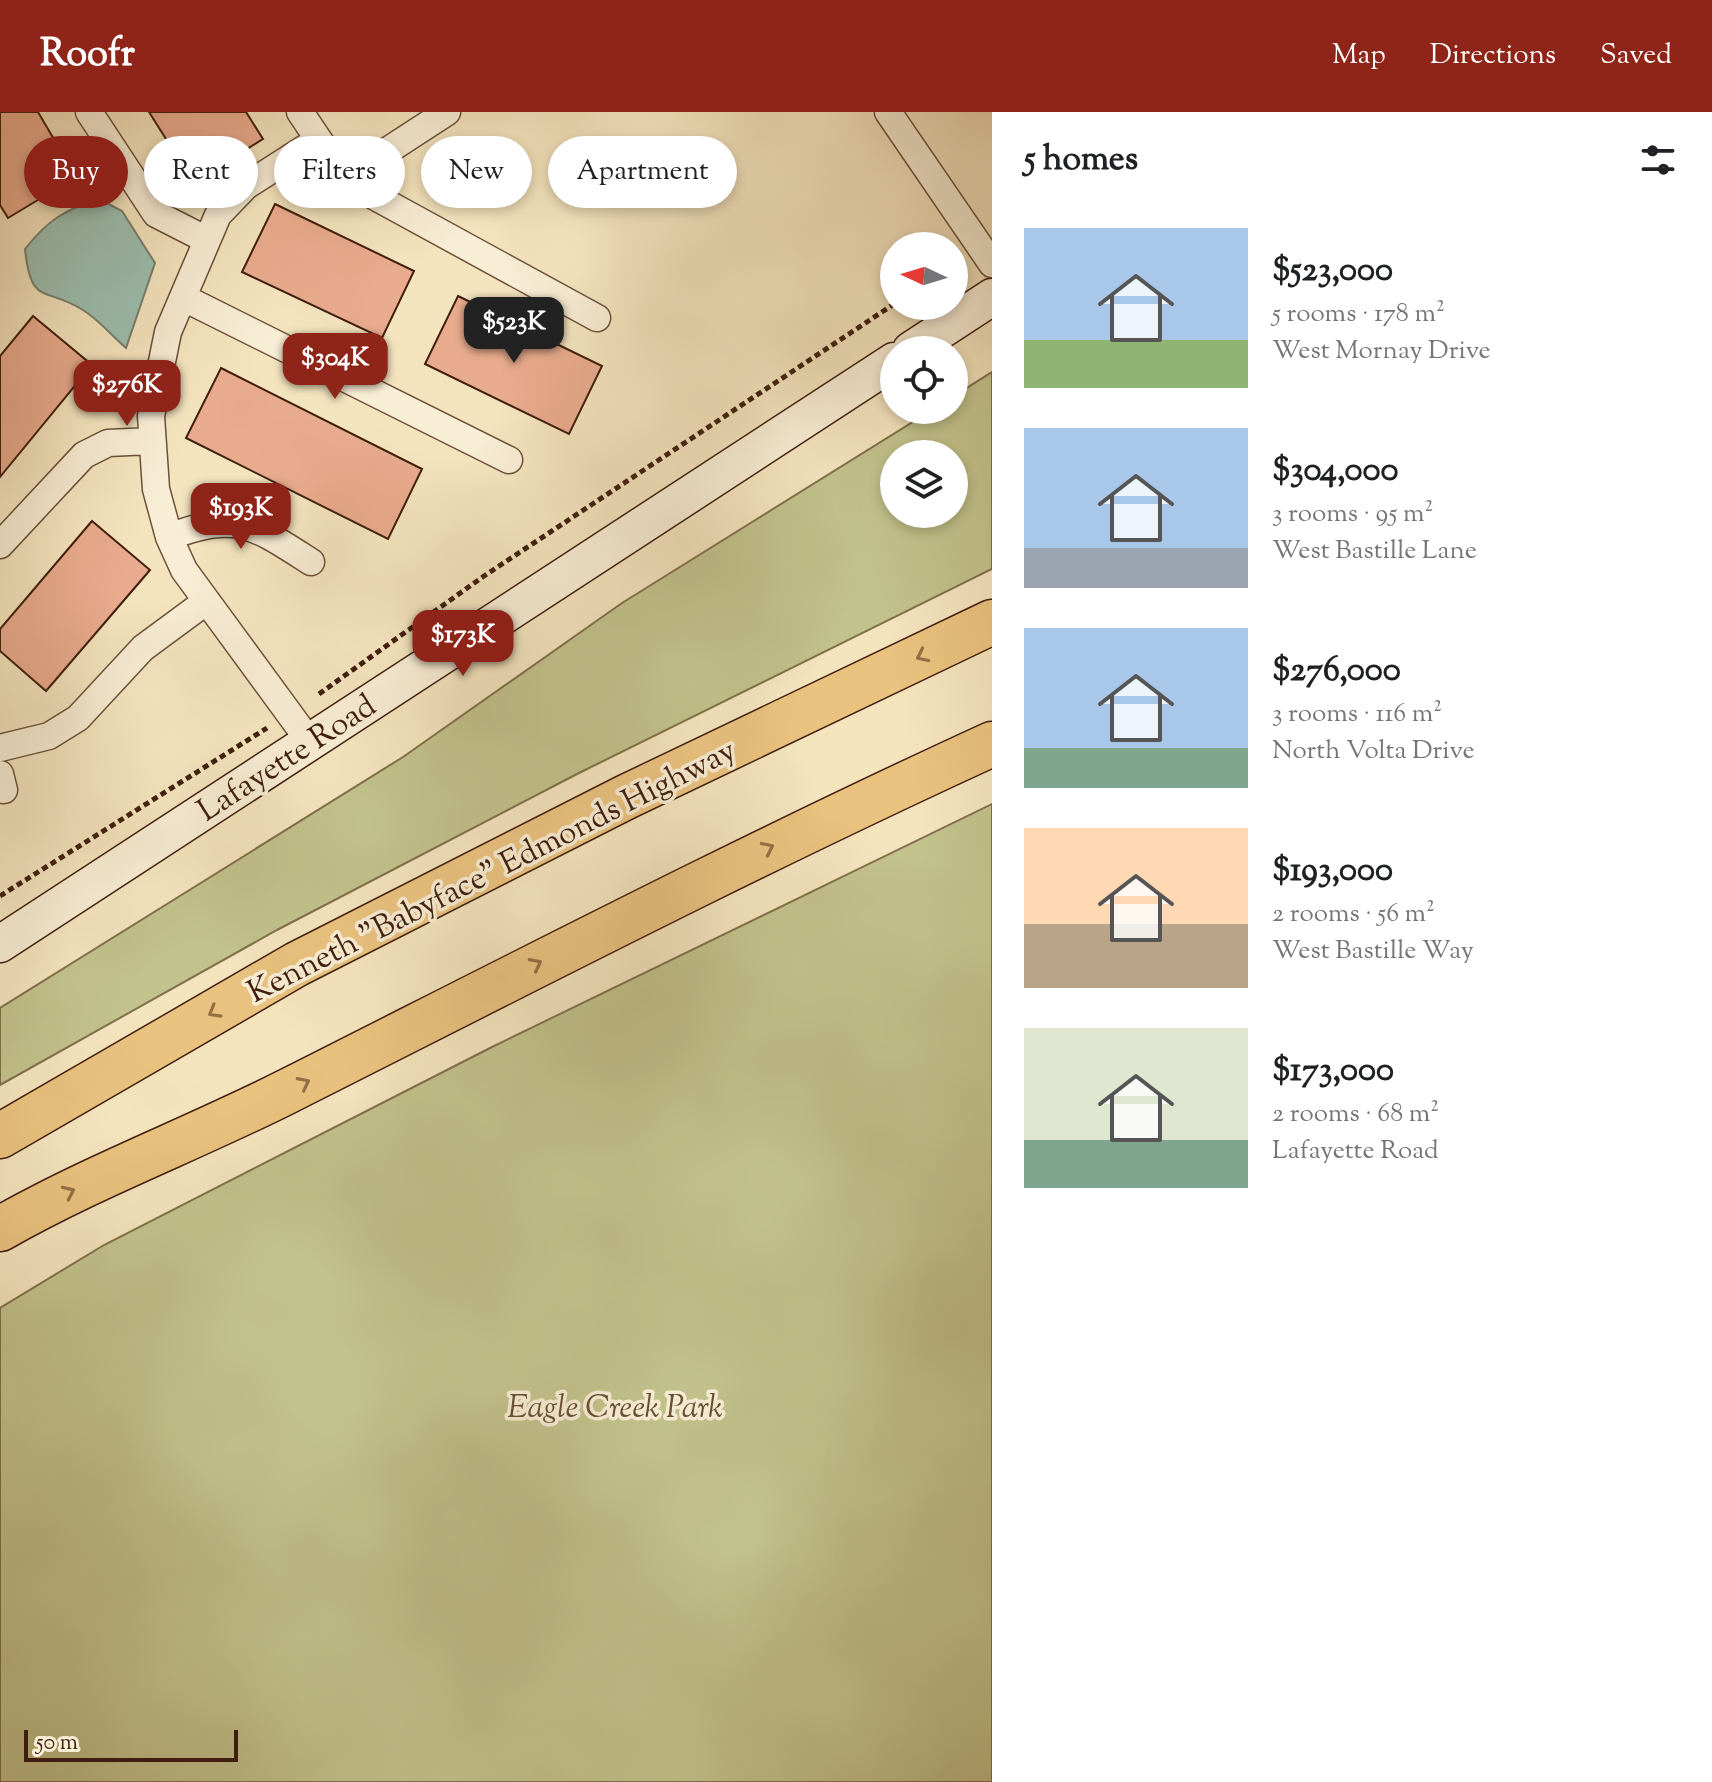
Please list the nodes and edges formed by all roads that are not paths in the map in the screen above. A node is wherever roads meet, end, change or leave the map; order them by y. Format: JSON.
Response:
{"nodes":[{"id":1,"x":89,"y":112,"type":"edge"},
{"id":2,"x":300,"y":112,"type":"edge"},
{"id":3,"x":447,"y":112,"type":"edge"},
{"id":4,"x":888,"y":112,"type":"edge"},
{"id":5,"x":315,"y":136,"type":"edge"},
{"id":6,"x":405,"y":139,"type":"edge"},
{"id":7,"x":274,"y":170,"type":"edge"},
{"id":8,"x":396,"y":208,"type":"edge"},
{"id":9,"x":205,"y":239,"type":"junction"},
{"id":10,"x":992,"y":264,"type":"edge"},
{"id":11,"x":992,"y":297,"type":"edge"},
{"id":12,"x":184,"y":298,"type":"junction"},
{"id":13,"x":597,"y":318,"type":"dead end"},
{"id":14,"x":932,"y":336,"type":"edge"},
{"id":15,"x":880,"y":370,"type":"edge"},
{"id":16,"x":151,"y":441,"type":"junction"},
{"id":17,"x":509,"y":460,"type":"dead end"},
{"id":18,"x":169,"y":537,"type":"junction"},
{"id":19,"x":0,"y":545,"type":"edge"},
{"id":20,"x":311,"y":562,"type":"dead end"},
{"id":21,"x":204,"y":603,"type":"junction"},
{"id":22,"x":992,"y":622,"type":"edge"},
{"id":23,"x":310,"y":742,"type":"junction"},
{"id":24,"x":992,"y":744,"type":"edge"},
{"id":25,"x":0,"y":748,"type":"edge"},
{"id":26,"x":0,"y":944,"type":"edge"},
{"id":27,"x":0,"y":1136,"type":"edge"},
{"id":28,"x":0,"y":1229,"type":"edge"}],
"edges":[{"from":1,"to":9,"type":"street"},
{"from":2,"to":5,"type":"street"},
{"from":3,"to":6,"type":"street"},
{"from":4,"to":10,"type":"street"},
{"from":7,"to":9,"type":"street"},
{"from":8,"to":13,"type":"street"},
{"from":9,"to":12,"type":"street"},
{"from":11,"to":14,"type":"main road"},
{"from":12,"to":16,"type":"street"},
{"from":12,"to":17,"type":"street"},
{"from":15,"to":23,"type":"main road","name":"Lafayette Road"},
{"from":16,"to":18,"type":"street"},
{"from":16,"to":19,"type":"street"},
{"from":18,"to":20,"type":"street"},
{"from":18,"to":21,"type":"street"},
{"from":21,"to":23,"type":"street"},
{"from":21,"to":25,"type":"street"},
{"from":22,"to":27,"type":"highway","name":"Kenneth \"Babyface\" Edmonds Highway","one_way":true},
{"from":23,"to":26,"type":"main road","name":"Lafayette Road"},
{"from":28,"to":24,"type":"highway","one_way":true}]}
